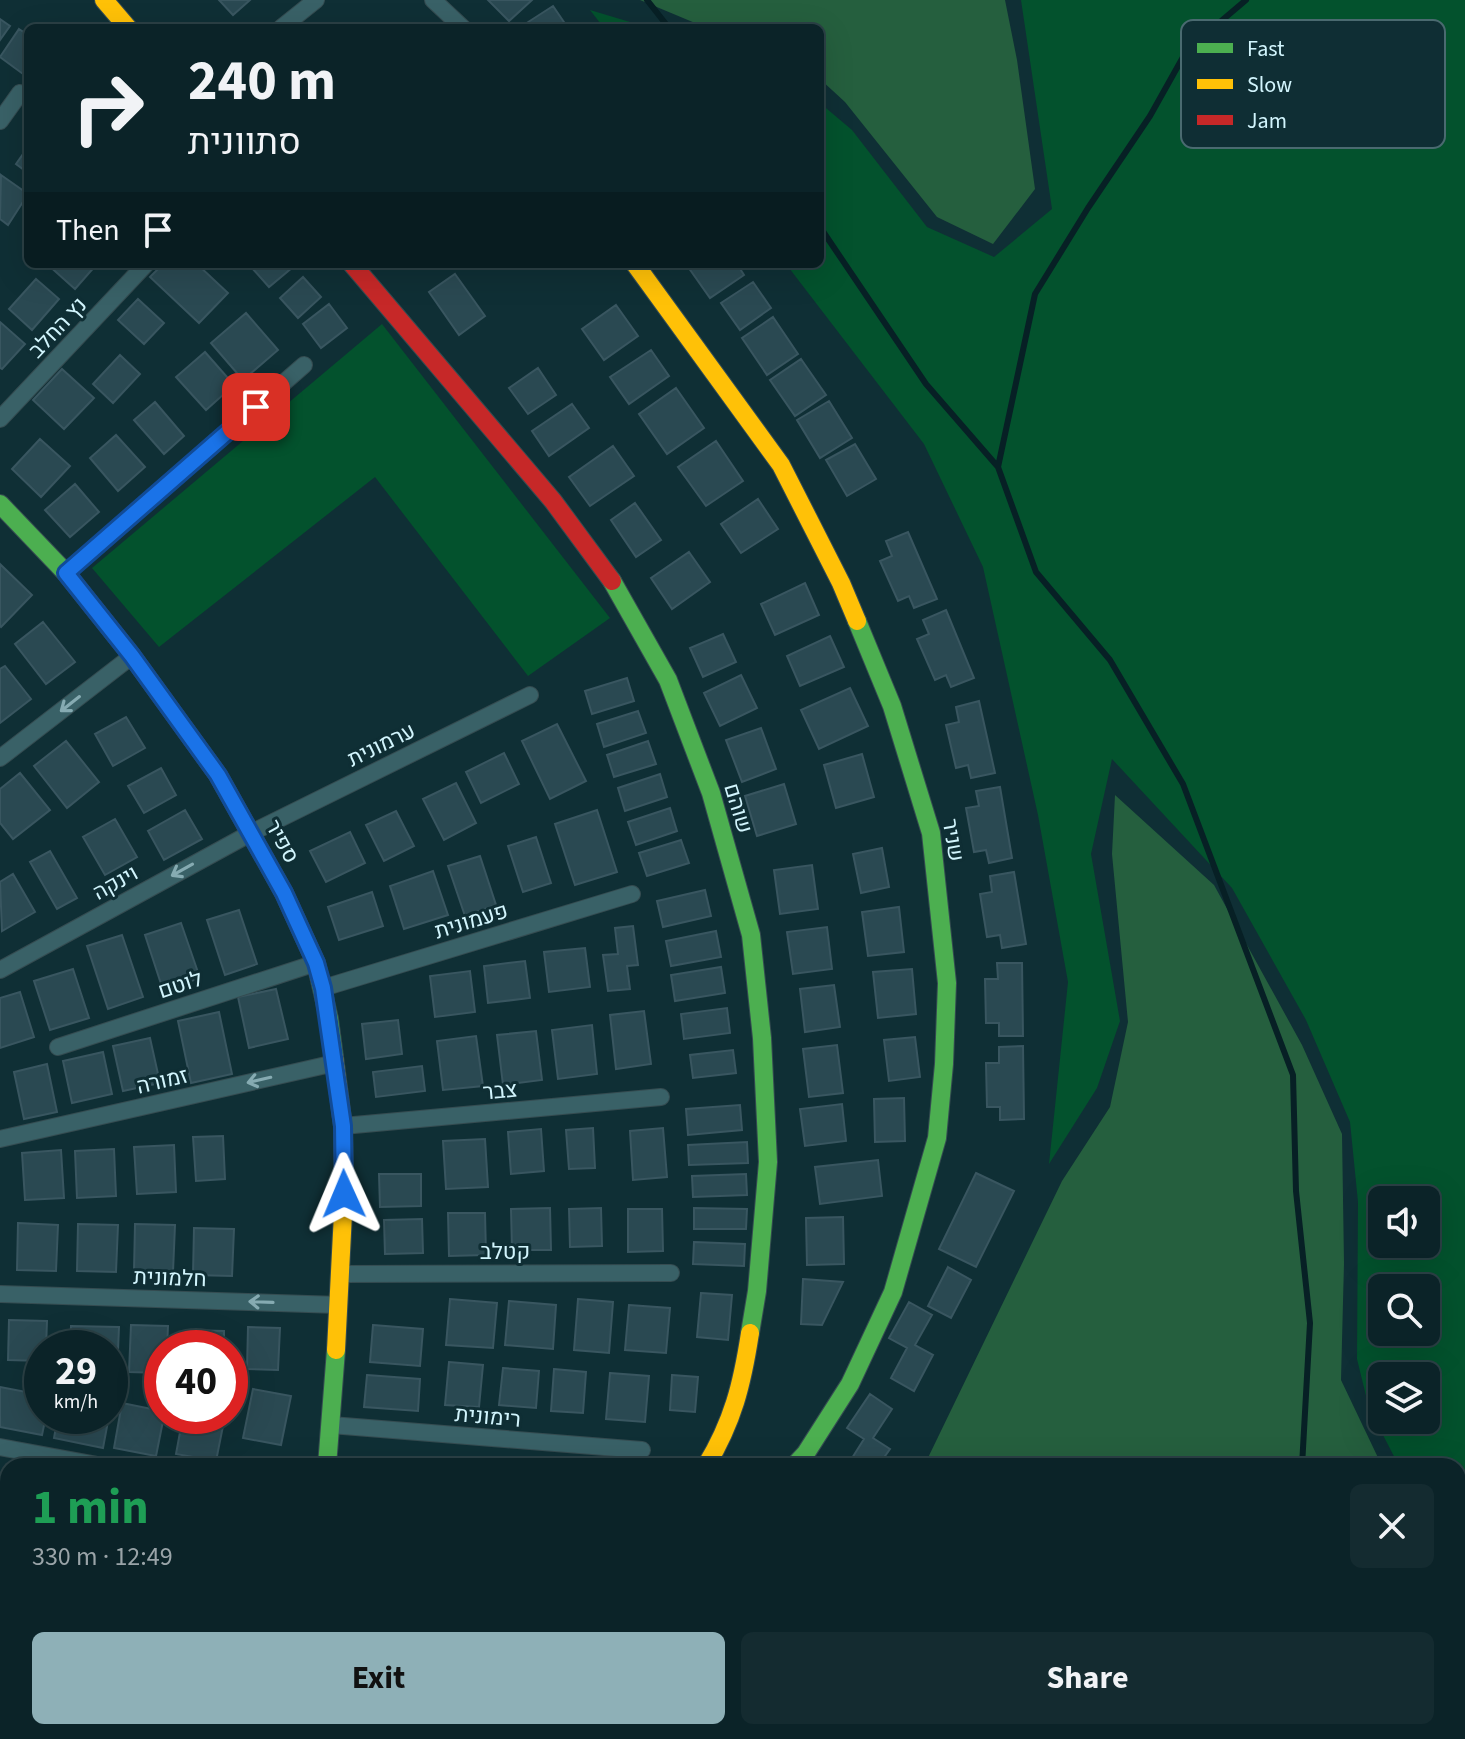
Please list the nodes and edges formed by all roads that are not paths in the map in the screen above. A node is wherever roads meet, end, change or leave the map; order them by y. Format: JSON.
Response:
{"nodes":[{"id":1,"x":104,"y":0,"type":"edge"},
{"id":2,"x":316,"y":0,"type":"edge"},
{"id":3,"x":433,"y":0,"type":"edge"},
{"id":4,"x":125,"y":24,"type":"edge"},
{"id":5,"x":286,"y":24,"type":"edge"},
{"id":6,"x":459,"y":24,"type":"edge"},
{"id":7,"x":20,"y":93,"type":"dead end"},
{"id":8,"x":0,"y":121,"type":"edge"},
{"id":9,"x":142,"y":268,"type":"edge"},
{"id":10,"x":355,"y":268,"type":"edge"},
{"id":11,"x":638,"y":268,"type":"edge"},
{"id":12,"x":304,"y":365,"type":"dead end"},
{"id":13,"x":0,"y":419,"type":"edge"},
{"id":14,"x":3,"y":515,"type":"edge"},
{"id":15,"x":66,"y":573,"type":"junction"},
{"id":16,"x":132,"y":656,"type":"junction"},
{"id":17,"x":530,"y":695,"type":"dead end"},
{"id":18,"x":0,"y":758,"type":"edge"},
{"id":19,"x":251,"y":833,"type":"junction"},
{"id":20,"x":632,"y":894,"type":"dead end"},
{"id":21,"x":316,"y":963,"type":"junction"},
{"id":22,"x":0,"y":970,"type":"edge"},
{"id":23,"x":323,"y":988,"type":"junction"},
{"id":24,"x":58,"y":1047,"type":"dead end"},
{"id":25,"x":335,"y":1063,"type":"junction"},
{"id":26,"x":661,"y":1097,"type":"dead end"},
{"id":27,"x":343,"y":1126,"type":"junction"},
{"id":28,"x":0,"y":1139,"type":"edge"},
{"id":29,"x":671,"y":1273,"type":"dead end"},
{"id":30,"x":340,"y":1274,"type":"junction"},
{"id":31,"x":0,"y":1294,"type":"edge"},
{"id":32,"x":339,"y":1305,"type":"junction"},
{"id":33,"x":331,"y":1425,"type":"junction"},
{"id":34,"x":0,"y":1447,"type":"edge"},
{"id":35,"x":642,"y":1450,"type":"dead end"},
{"id":36,"x":60,"y":1458,"type":"edge"},
{"id":37,"x":328,"y":1458,"type":"edge"},
{"id":38,"x":711,"y":1458,"type":"edge"},
{"id":39,"x":801,"y":1458,"type":"edge"}],
"edges":[{"from":1,"to":4,"type":"street"},
{"from":2,"to":5,"type":"street"},
{"from":3,"to":6,"type":"street"},
{"from":7,"to":8,"type":"street"},
{"from":9,"to":13,"type":"street","name":"נץ החלב"},
{"from":10,"to":38,"type":"street","name":"שוהם"},
{"from":11,"to":39,"type":"street","name":"שניר"},
{"from":12,"to":15,"type":"street"},
{"from":14,"to":15,"type":"street","name":"ספיר"},
{"from":15,"to":16,"type":"street","name":"ספיר"},
{"from":16,"to":18,"type":"street","one_way":true},
{"from":16,"to":19,"type":"street","name":"ספיר"},
{"from":17,"to":19,"type":"street","name":"ערמונית"},
{"from":19,"to":21,"type":"street","name":"ספיר"},
{"from":19,"to":22,"type":"street","name":"וינקה","one_way":true},
{"from":20,"to":23,"type":"street","name":"פעמונית"},
{"from":21,"to":23,"type":"street","name":"ספיר"},
{"from":21,"to":24,"type":"street","name":"לוטם"},
{"from":23,"to":25,"type":"street","name":"ספיר"},
{"from":25,"to":27,"type":"street","name":"ספיר"},
{"from":25,"to":28,"type":"street","name":"זמורה","one_way":true},
{"from":26,"to":27,"type":"street","name":"צבר"},
{"from":27,"to":30,"type":"street","name":"ספיר"},
{"from":29,"to":30,"type":"street","name":"קטלב"},
{"from":30,"to":32,"type":"street","name":"ספיר"},
{"from":32,"to":31,"type":"street","name":"חלמונית","one_way":true},
{"from":32,"to":33,"type":"street","name":"ספיר"},
{"from":33,"to":35,"type":"street","name":"רימונית"},
{"from":33,"to":37,"type":"street","name":"ספיר"},
{"from":34,"to":36,"type":"street"}]}
